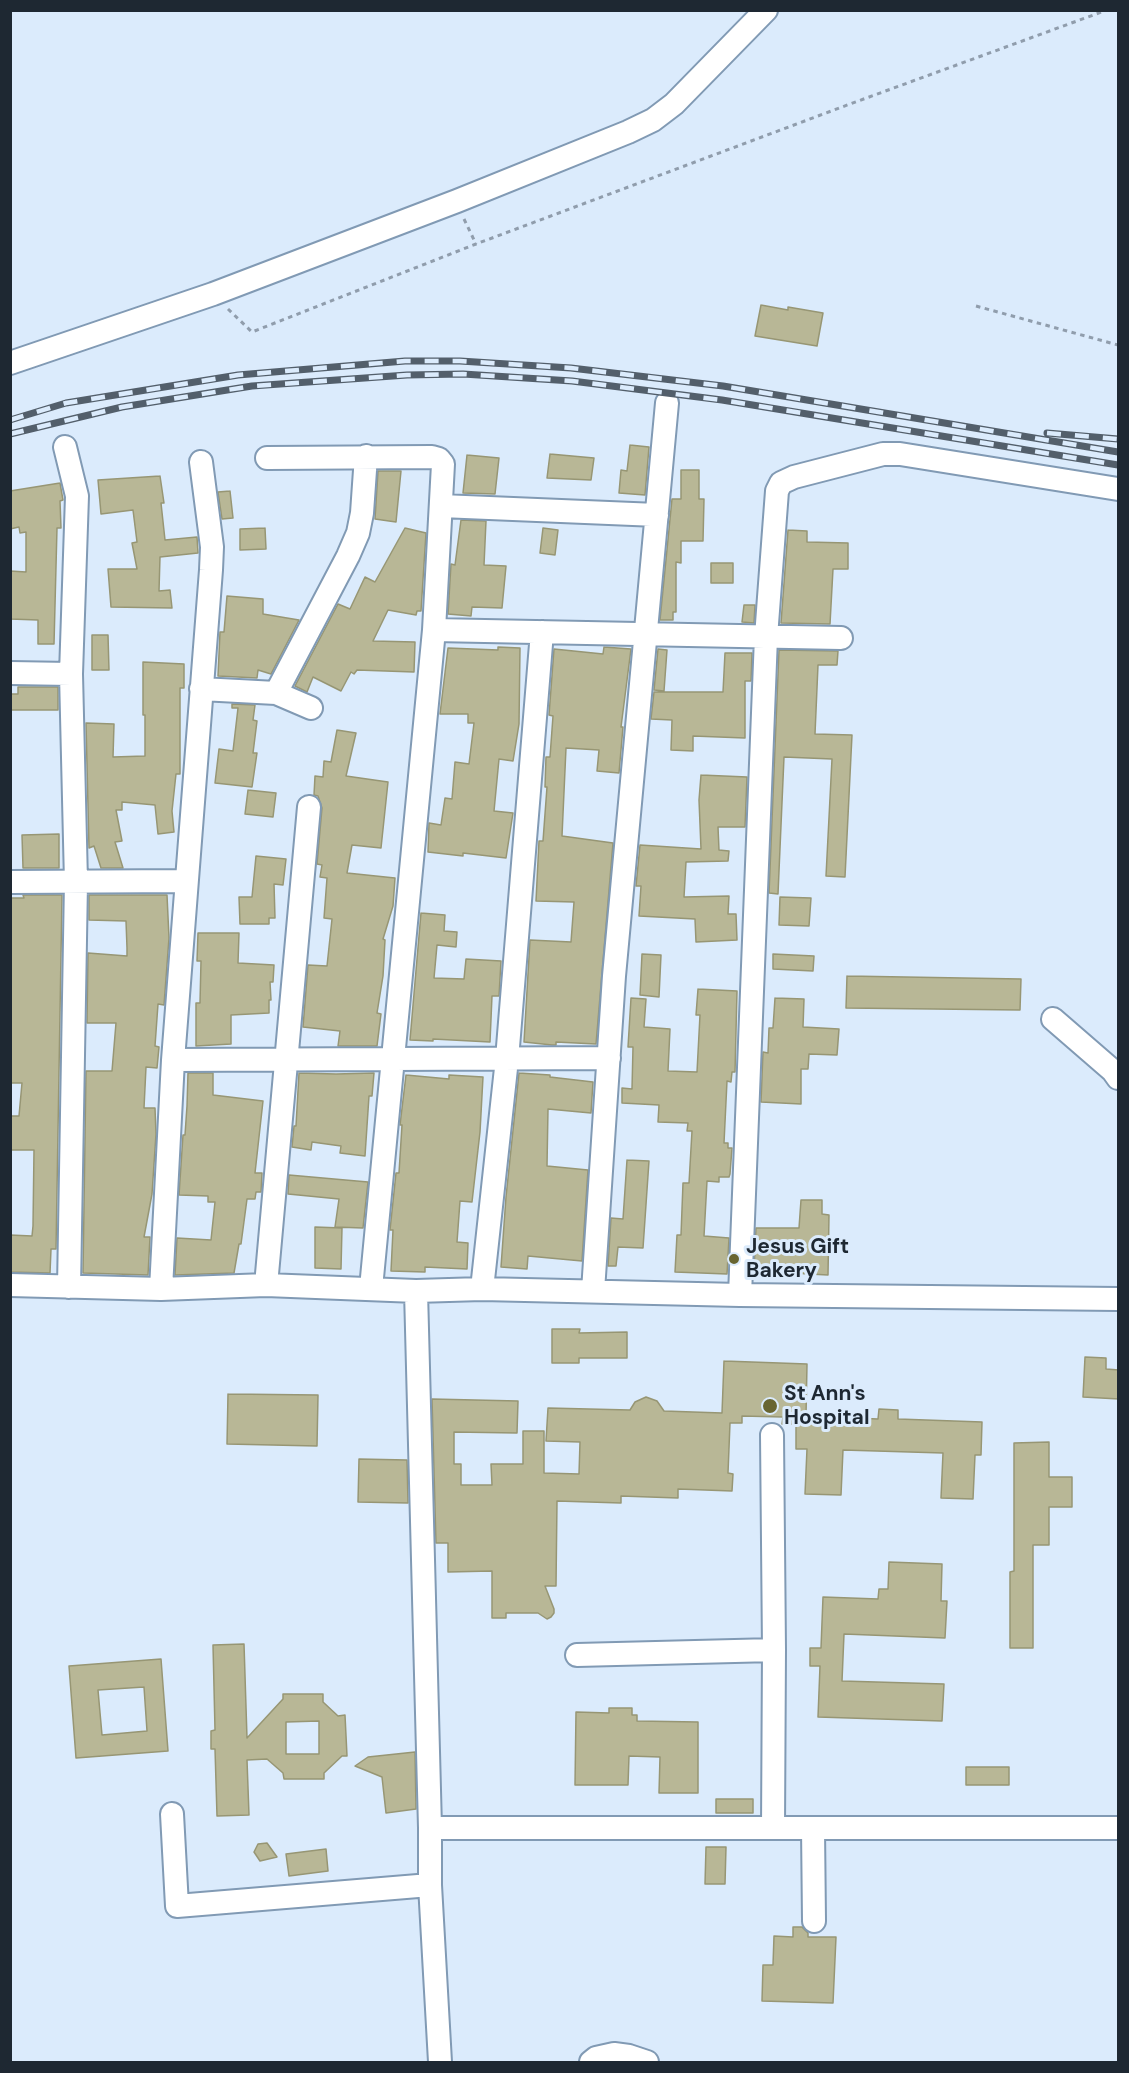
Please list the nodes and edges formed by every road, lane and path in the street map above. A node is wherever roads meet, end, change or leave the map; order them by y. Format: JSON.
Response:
{"nodes":[{"id":1,"x":766,"y":10,"type":"edge"},
{"id":2,"x":1107,"y":10,"type":"edge"},
{"id":3,"x":457,"y":201,"type":"junction"},
{"id":4,"x":476,"y":244,"type":"junction"},
{"id":5,"x":213,"y":294,"type":"junction"},
{"id":6,"x":976,"y":306,"type":"dead end"},
{"id":7,"x":1119,"y":345,"type":"edge"},
{"id":8,"x":10,"y":363,"type":"edge"},
{"id":9,"x":667,"y":404,"type":"dead end"},
{"id":10,"x":65,"y":447,"type":"dead end"},
{"id":11,"x":366,"y":456,"type":"junction"},
{"id":12,"x":267,"y":458,"type":"dead end"},
{"id":13,"x":201,"y":462,"type":"dead end"},
{"id":14,"x":1119,"y":489,"type":"edge"},
{"id":15,"x":441,"y":506,"type":"junction"},
{"id":16,"x":657,"y":515,"type":"junction"},
{"id":17,"x":434,"y":630,"type":"junction"},
{"id":18,"x":542,"y":632,"type":"junction"},
{"id":19,"x":646,"y":634,"type":"junction"},
{"id":20,"x":766,"y":637,"type":"junction"},
{"id":21,"x":841,"y":638,"type":"dead end"},
{"id":22,"x":10,"y":673,"type":"edge"},
{"id":23,"x":71,"y":674,"type":"junction"},
{"id":24,"x":201,"y":689,"type":"junction"},
{"id":25,"x":276,"y":693,"type":"junction"},
{"id":26,"x":311,"y":708,"type":"dead end"},
{"id":27,"x":309,"y":807,"type":"dead end"},
{"id":28,"x":10,"y":882,"type":"edge"},
{"id":29,"x":76,"y":882,"type":"junction"},
{"id":30,"x":186,"y":882,"type":"junction"},
{"id":31,"x":1053,"y":1019,"type":"dead end"},
{"id":32,"x":609,"y":1058,"type":"junction"},
{"id":33,"x":173,"y":1059,"type":"junction"},
{"id":34,"x":285,"y":1059,"type":"junction"},
{"id":35,"x":392,"y":1059,"type":"junction"},
{"id":36,"x":507,"y":1059,"type":"junction"},
{"id":37,"x":1119,"y":1078,"type":"edge"},
{"id":38,"x":10,"y":1285,"type":"edge"},
{"id":39,"x":266,"y":1286,"type":"junction"},
{"id":40,"x":69,"y":1287,"type":"junction"},
{"id":41,"x":371,"y":1288,"type":"junction"},
{"id":42,"x":161,"y":1289,"type":"junction"},
{"id":43,"x":482,"y":1289,"type":"junction"},
{"id":44,"x":416,"y":1291,"type":"junction"},
{"id":45,"x":593,"y":1291,"type":"junction"},
{"id":46,"x":740,"y":1295,"type":"junction"},
{"id":47,"x":1119,"y":1299,"type":"edge"},
{"id":48,"x":772,"y":1435,"type":"dead end"},
{"id":49,"x":774,"y":1650,"type":"junction"},
{"id":50,"x":577,"y":1655,"type":"dead end"},
{"id":51,"x":172,"y":1814,"type":"dead end"},
{"id":52,"x":430,"y":1828,"type":"junction"},
{"id":53,"x":773,"y":1828,"type":"junction"},
{"id":54,"x":813,"y":1828,"type":"junction"},
{"id":55,"x":1119,"y":1828,"type":"edge"},
{"id":56,"x":430,"y":1885,"type":"junction"},
{"id":57,"x":814,"y":1920,"type":"dead end"},
{"id":58,"x":440,"y":2062,"type":"edge"},
{"id":59,"x":591,"y":2062,"type":"edge"},
{"id":60,"x":647,"y":2062,"type":"edge"}],
"edges":[{"from":1,"to":3,"type":"street"},
{"from":2,"to":4,"type":"path"},
{"from":3,"to":4,"type":"path"},
{"from":3,"to":5,"type":"street"},
{"from":4,"to":5,"type":"path"},
{"from":5,"to":8,"type":"street"},
{"from":6,"to":7,"type":"path"},
{"from":9,"to":16,"type":"street"},
{"from":10,"to":23,"type":"street"},
{"from":11,"to":12,"type":"street"},
{"from":11,"to":15,"type":"street"},
{"from":11,"to":25,"type":"street"},
{"from":13,"to":24,"type":"street"},
{"from":14,"to":20,"type":"street"},
{"from":15,"to":16,"type":"street"},
{"from":15,"to":17,"type":"street"},
{"from":16,"to":19,"type":"street"},
{"from":17,"to":18,"type":"street"},
{"from":17,"to":35,"type":"street"},
{"from":18,"to":19,"type":"street"},
{"from":18,"to":36,"type":"street"},
{"from":19,"to":20,"type":"street"},
{"from":19,"to":32,"type":"street"},
{"from":20,"to":21,"type":"street"},
{"from":20,"to":46,"type":"street"},
{"from":22,"to":23,"type":"street"},
{"from":23,"to":29,"type":"street"},
{"from":24,"to":25,"type":"street"},
{"from":24,"to":30,"type":"street"},
{"from":25,"to":26,"type":"street"},
{"from":27,"to":34,"type":"street"},
{"from":28,"to":29,"type":"street"},
{"from":29,"to":30,"type":"street"},
{"from":29,"to":40,"type":"street"},
{"from":30,"to":33,"type":"street"},
{"from":31,"to":37,"type":"street"},
{"from":32,"to":36,"type":"street"},
{"from":32,"to":45,"type":"street"},
{"from":33,"to":34,"type":"street"},
{"from":33,"to":42,"type":"street"},
{"from":34,"to":35,"type":"street"},
{"from":34,"to":39,"type":"street"},
{"from":35,"to":36,"type":"street"},
{"from":35,"to":41,"type":"street"},
{"from":36,"to":43,"type":"street"},
{"from":38,"to":40,"type":"street"},
{"from":39,"to":41,"type":"street"},
{"from":39,"to":42,"type":"street"},
{"from":40,"to":42,"type":"street"},
{"from":41,"to":44,"type":"street"},
{"from":43,"to":44,"type":"street"},
{"from":43,"to":45,"type":"street"},
{"from":44,"to":52,"type":"street"},
{"from":45,"to":46,"type":"street"},
{"from":46,"to":47,"type":"street"},
{"from":48,"to":49,"type":"street"},
{"from":49,"to":50,"type":"street"},
{"from":49,"to":53,"type":"street"},
{"from":51,"to":56,"type":"street"},
{"from":52,"to":53,"type":"street"},
{"from":52,"to":56,"type":"street"},
{"from":53,"to":54,"type":"street"},
{"from":54,"to":55,"type":"street"},
{"from":54,"to":57,"type":"street"},
{"from":56,"to":58,"type":"street"},
{"from":59,"to":60,"type":"street"}]}
